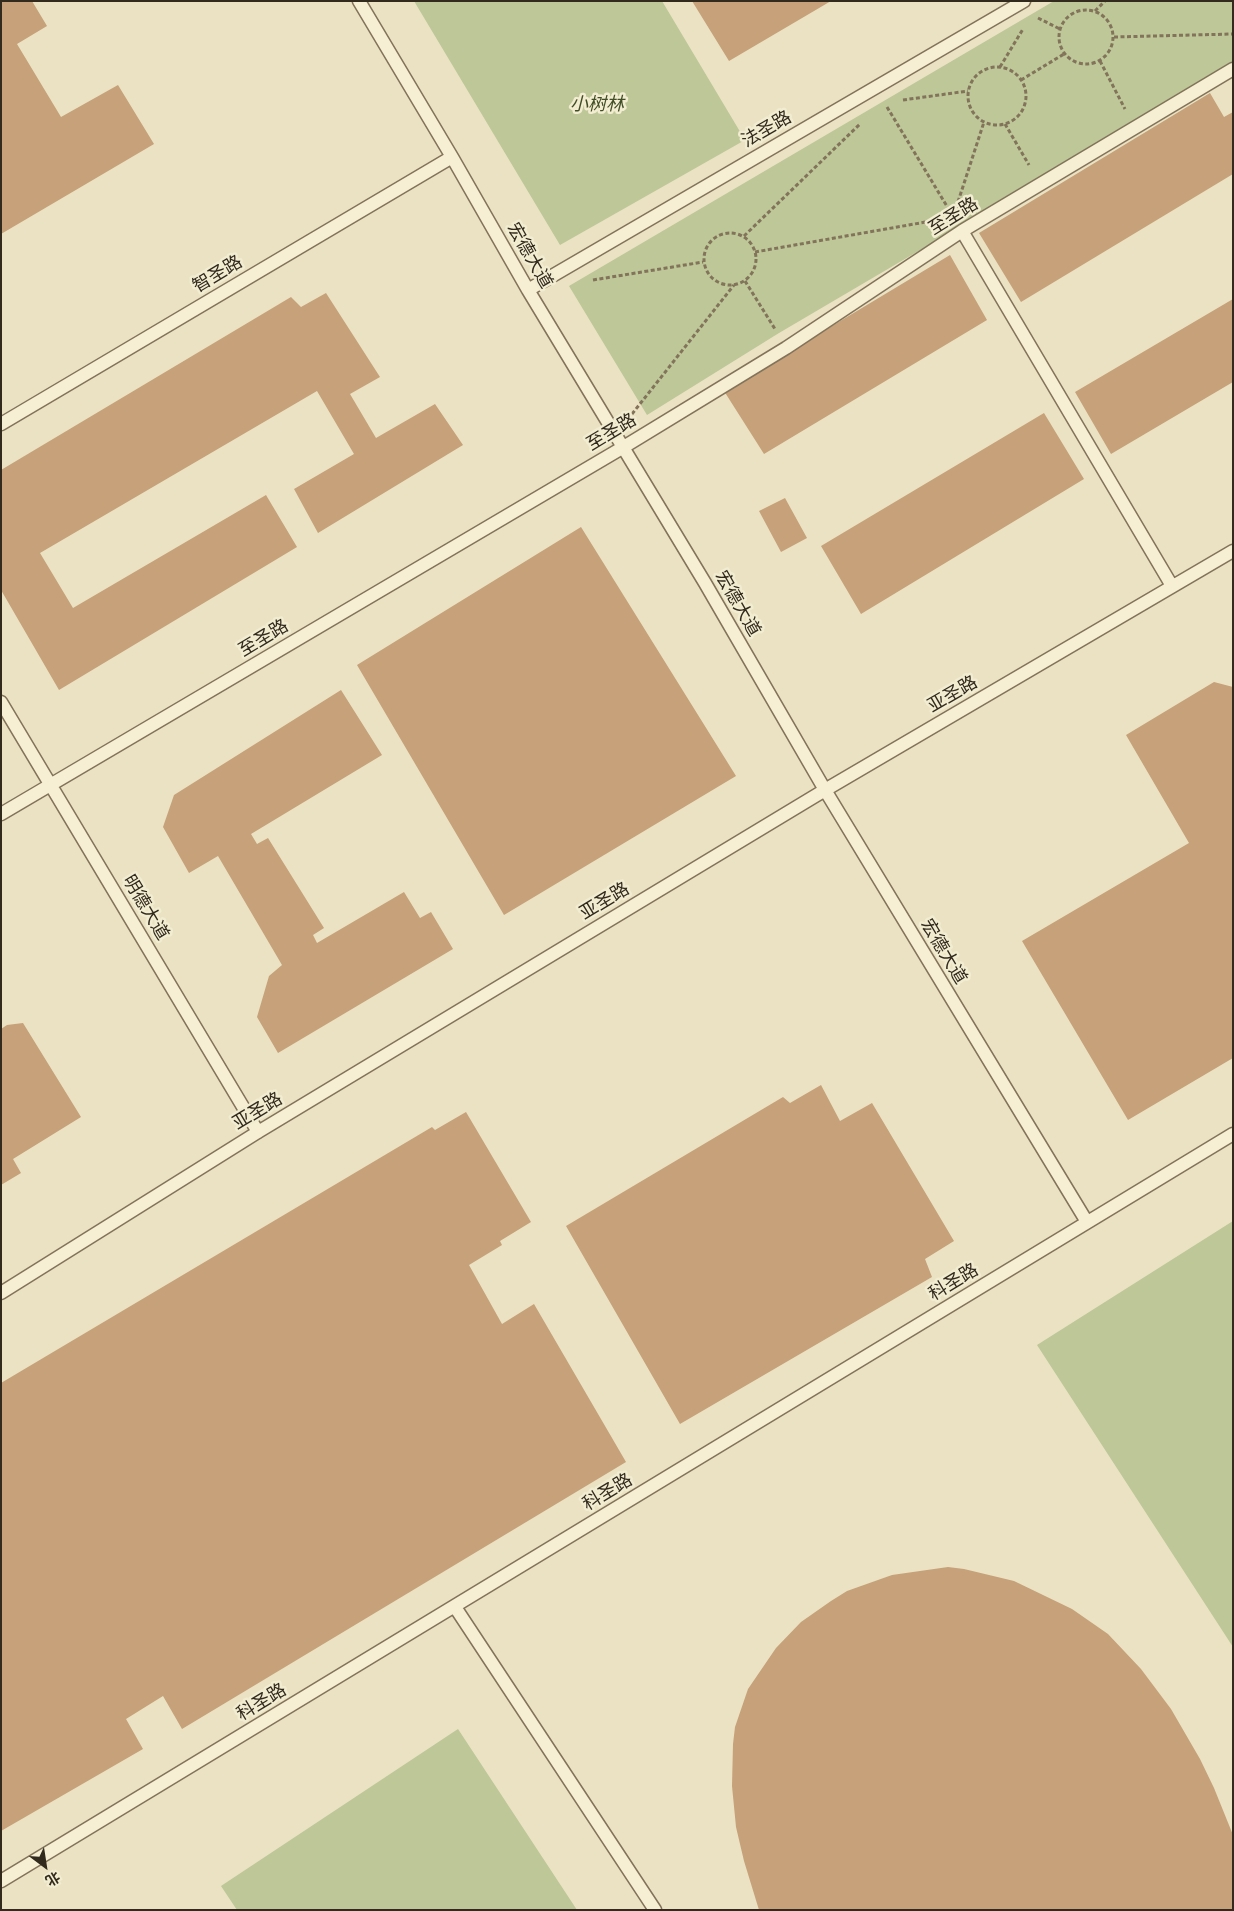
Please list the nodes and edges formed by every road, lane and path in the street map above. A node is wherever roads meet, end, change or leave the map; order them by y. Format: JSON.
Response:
{"nodes":[{"id":1,"x":359,"y":1,"type":"edge"},
{"id":2,"x":1024,"y":1,"type":"edge"},
{"id":3,"x":1105,"y":1,"type":"edge"},
{"id":4,"x":1095,"y":11,"type":"junction"},
{"id":5,"x":1031,"y":15,"type":"dead end"},
{"id":6,"x":1026,"y":23,"type":"dead end"},
{"id":7,"x":1060,"y":29,"type":"junction"},
{"id":8,"x":1233,"y":34,"type":"edge"},
{"id":9,"x":1114,"y":38,"type":"junction"},
{"id":10,"x":1064,"y":54,"type":"junction"},
{"id":11,"x":1100,"y":61,"type":"junction"},
{"id":12,"x":1000,"y":67,"type":"junction"},
{"id":13,"x":1233,"y":69,"type":"edge"},
{"id":14,"x":1022,"y":80,"type":"junction"},
{"id":15,"x":875,"y":88,"type":"junction"},
{"id":16,"x":968,"y":90,"type":"junction"},
{"id":17,"x":883,"y":102,"type":"junction"},
{"id":18,"x":862,"y":122,"type":"dead end"},
{"id":19,"x":984,"y":122,"type":"junction"},
{"id":20,"x":1005,"y":124,"type":"junction"},
{"id":21,"x":1135,"y":127,"type":"junction"},
{"id":22,"x":452,"y":157,"type":"junction"},
{"id":23,"x":1041,"y":184,"type":"junction"},
{"id":24,"x":953,"y":217,"type":"junction"},
{"id":25,"x":962,"y":231,"type":"junction"},
{"id":26,"x":744,"y":236,"type":"junction"},
{"id":27,"x":755,"y":252,"type":"junction"},
{"id":28,"x":703,"y":262,"type":"junction"},
{"id":29,"x":586,"y":281,"type":"dead end"},
{"id":30,"x":745,"y":281,"type":"junction"},
{"id":31,"x":734,"y":285,"type":"junction"},
{"id":32,"x":528,"y":290,"type":"junction"},
{"id":33,"x":786,"y":348,"type":"junction"},
{"id":34,"x":1,"y":424,"type":"edge"},
{"id":35,"x":614,"y":436,"type":"junction"},
{"id":36,"x":622,"y":448,"type":"junction"},
{"id":37,"x":1233,"y":552,"type":"edge"},
{"id":38,"x":1172,"y":586,"type":"junction"},
{"id":39,"x":1,"y":702,"type":"edge"},
{"id":40,"x":50,"y":785,"type":"junction"},
{"id":41,"x":825,"y":790,"type":"junction"},
{"id":42,"x":1,"y":814,"type":"edge"},
{"id":43,"x":258,"y":1132,"type":"junction"},
{"id":44,"x":1233,"y":1134,"type":"edge"},
{"id":45,"x":1087,"y":1222,"type":"junction"},
{"id":46,"x":1,"y":1293,"type":"edge"},
{"id":47,"x":455,"y":1607,"type":"junction"},
{"id":48,"x":1,"y":1881,"type":"edge"},
{"id":49,"x":655,"y":1910,"type":"edge"}],
"edges":[{"from":1,"to":22,"type":"lane","name":"宏德大道"},
{"from":2,"to":15,"type":"lane","name":"法圣路"},
{"from":3,"to":4,"type":"path"},
{"from":4,"to":7,"type":"path"},
{"from":4,"to":9,"type":"path"},
{"from":5,"to":7,"type":"path"},
{"from":6,"to":12,"type":"path"},
{"from":7,"to":10,"type":"path"},
{"from":8,"to":9,"type":"path"},
{"from":9,"to":11,"type":"path"},
{"from":10,"to":11,"type":"path"},
{"from":10,"to":14,"type":"path"},
{"from":11,"to":21,"type":"path"},
{"from":12,"to":14,"type":"path"},
{"from":12,"to":16,"type":"path"},
{"from":13,"to":21,"type":"lane","name":"至圣路"},
{"from":14,"to":20,"type":"path"},
{"from":15,"to":17,"type":"path"},
{"from":15,"to":32,"type":"lane","name":"法圣路"},
{"from":16,"to":17,"type":"path"},
{"from":16,"to":19,"type":"path"},
{"from":17,"to":24,"type":"path"},
{"from":18,"to":26,"type":"path"},
{"from":19,"to":20,"type":"path"},
{"from":19,"to":24,"type":"path"},
{"from":20,"to":23,"type":"path"},
{"from":21,"to":23,"type":"lane","name":"至圣路"},
{"from":22,"to":32,"type":"lane","name":"宏德大道"},
{"from":22,"to":34,"type":"lane","name":"智圣路"},
{"from":23,"to":25,"type":"lane","name":"至圣路"},
{"from":24,"to":25,"type":"path"},
{"from":24,"to":27,"type":"path"},
{"from":25,"to":33,"type":"lane","name":"至圣路"},
{"from":25,"to":38,"type":"lane"},
{"from":26,"to":27,"type":"path"},
{"from":26,"to":28,"type":"path"},
{"from":27,"to":30,"type":"path"},
{"from":28,"to":29,"type":"path"},
{"from":28,"to":31,"type":"path"},
{"from":30,"to":31,"type":"path"},
{"from":30,"to":33,"type":"path"},
{"from":31,"to":35,"type":"path"},
{"from":32,"to":35,"type":"lane","name":"宏德大道"},
{"from":33,"to":36,"type":"lane","name":"至圣路"},
{"from":35,"to":36,"type":"lane","name":"宏德大道"},
{"from":36,"to":40,"type":"lane","name":"至圣路"},
{"from":36,"to":41,"type":"lane","name":"宏德大道"},
{"from":37,"to":38,"type":"lane","name":"亚圣路"},
{"from":38,"to":41,"type":"lane","name":"亚圣路"},
{"from":39,"to":40,"type":"lane","name":"明德大道"},
{"from":40,"to":42,"type":"lane","name":"至圣路"},
{"from":40,"to":43,"type":"lane","name":"明德大道"},
{"from":41,"to":43,"type":"lane","name":"亚圣路"},
{"from":41,"to":45,"type":"lane","name":"宏德大道"},
{"from":43,"to":46,"type":"lane","name":"亚圣路"},
{"from":44,"to":45,"type":"lane","name":"科圣路"},
{"from":45,"to":47,"type":"lane","name":"科圣路"},
{"from":47,"to":48,"type":"lane","name":"科圣路"},
{"from":47,"to":49,"type":"lane"}]}
